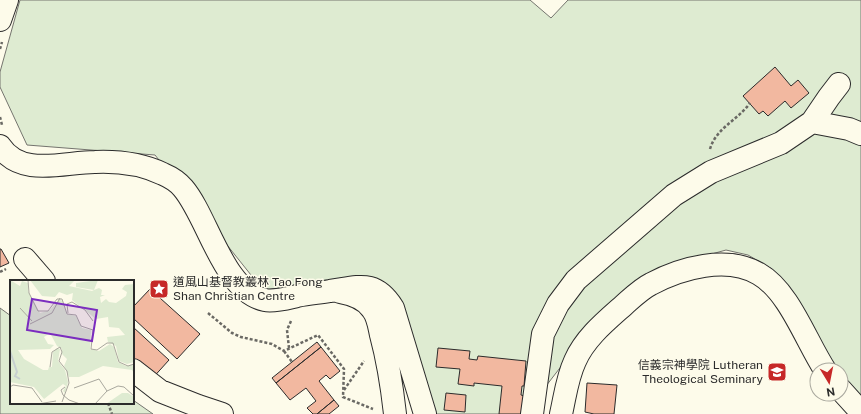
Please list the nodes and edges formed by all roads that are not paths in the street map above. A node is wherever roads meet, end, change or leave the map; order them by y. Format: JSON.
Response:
{"nodes":[{"id":1,"x":7,"y":0,"type":"edge"},
{"id":2,"x":0,"y":20,"type":"edge"},
{"id":3,"x":840,"y":84,"type":"dead end"},
{"id":4,"x":812,"y":122,"type":"junction"},
{"id":5,"x":861,"y":134,"type":"edge"},
{"id":6,"x":0,"y":146,"type":"edge"},
{"id":7,"x":25,"y":259,"type":"dead end"},
{"id":8,"x":43,"y":280,"type":"edge"},
{"id":9,"x":330,"y":291,"type":"junction"},
{"id":10,"x":820,"y":362,"type":"edge"},
{"id":11,"x":134,"y":371,"type":"edge"},
{"id":12,"x":849,"y":399,"type":"edge"},
{"id":13,"x":861,"y":412,"type":"edge"},
{"id":14,"x":222,"y":414,"type":"edge"},
{"id":15,"x":395,"y":414,"type":"edge"},
{"id":16,"x":425,"y":414,"type":"edge"},
{"id":17,"x":532,"y":414,"type":"edge"},
{"id":18,"x":561,"y":414,"type":"edge"}],
"edges":[{"from":1,"to":2,"type":"street"},
{"from":3,"to":4,"type":"street"},
{"from":4,"to":5,"type":"street"},
{"from":4,"to":17,"type":"street"},
{"from":6,"to":9,"type":"street"},
{"from":7,"to":8,"type":"street"},
{"from":9,"to":15,"type":"street"},
{"from":9,"to":16,"type":"street"},
{"from":10,"to":18,"type":"street"},
{"from":11,"to":14,"type":"street"},
{"from":12,"to":13,"type":"street"}]}
